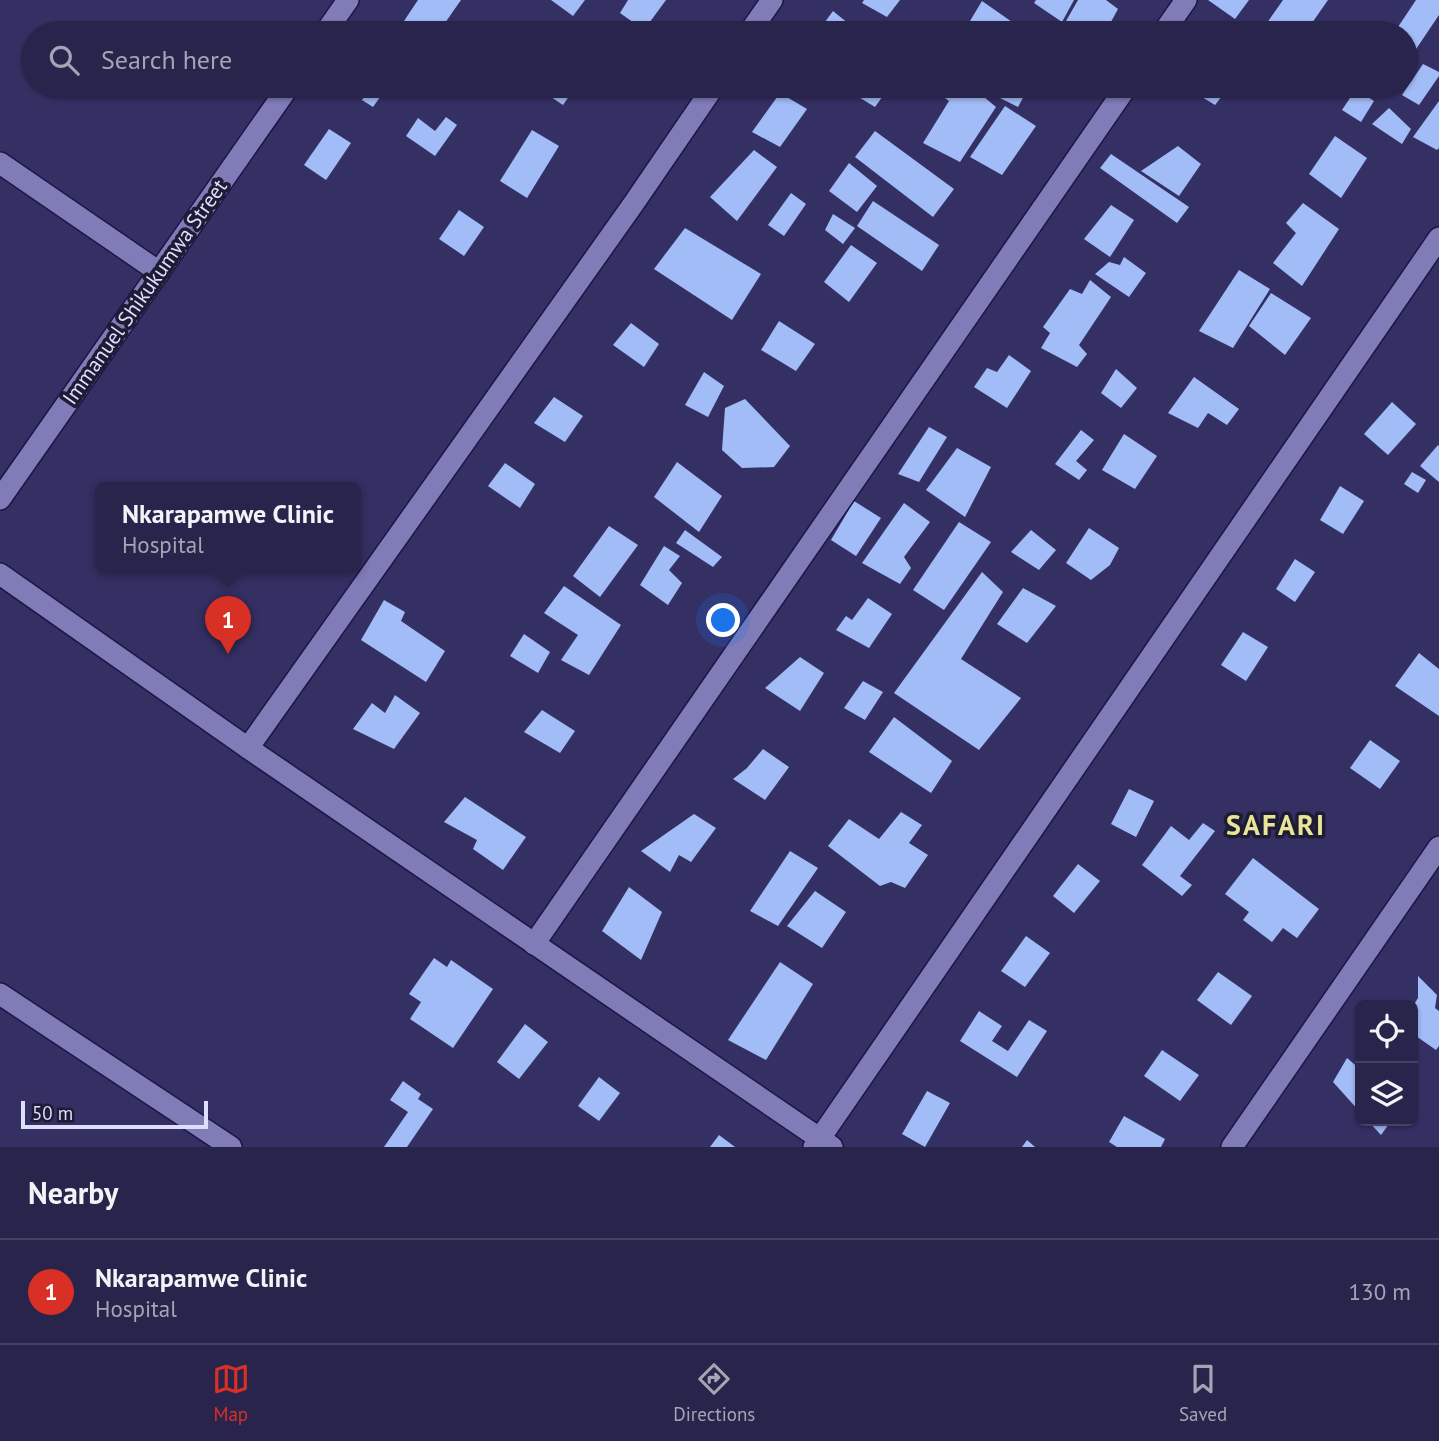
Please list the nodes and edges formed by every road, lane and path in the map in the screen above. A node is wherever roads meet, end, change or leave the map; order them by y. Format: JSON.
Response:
{"nodes":[{"id":1,"x":348,"y":0,"type":"edge"},
{"id":2,"x":772,"y":0,"type":"edge"},
{"id":3,"x":1186,"y":0,"type":"edge"},
{"id":4,"x":333,"y":21,"type":"edge"},
{"id":5,"x":757,"y":21,"type":"edge"},
{"id":6,"x":1171,"y":21,"type":"edge"},
{"id":7,"x":281,"y":98,"type":"edge"},
{"id":8,"x":706,"y":98,"type":"edge"},
{"id":9,"x":1119,"y":98,"type":"edge"},
{"id":10,"x":0,"y":163,"type":"edge"},
{"id":11,"x":1439,"y":238,"type":"edge"},
{"id":12,"x":159,"y":272,"type":"junction"},
{"id":13,"x":0,"y":499,"type":"edge"},
{"id":14,"x":0,"y":573,"type":"edge"},
{"id":15,"x":248,"y":748,"type":"junction"},
{"id":16,"x":1439,"y":847,"type":"edge"},
{"id":17,"x":534,"y":944,"type":"junction"},
{"id":18,"x":0,"y":994,"type":"edge"},
{"id":19,"x":822,"y":1144,"type":"edge"},
{"id":20,"x":231,"y":1147,"type":"edge"},
{"id":21,"x":1232,"y":1147,"type":"edge"}],
"edges":[{"from":1,"to":4,"type":"street"},
{"from":2,"to":5,"type":"street"},
{"from":3,"to":6,"type":"street"},
{"from":7,"to":12,"type":"street","name":"Immanuel Shikukumwa Street"},
{"from":8,"to":15,"type":"street"},
{"from":9,"to":17,"type":"street"},
{"from":10,"to":12,"type":"street"},
{"from":11,"to":19,"type":"street"},
{"from":12,"to":13,"type":"street","name":"Immanuel Shikukumwa Street"},
{"from":14,"to":15,"type":"street"},
{"from":15,"to":17,"type":"street"},
{"from":16,"to":21,"type":"street"},
{"from":17,"to":19,"type":"street"},
{"from":18,"to":20,"type":"street"}]}
